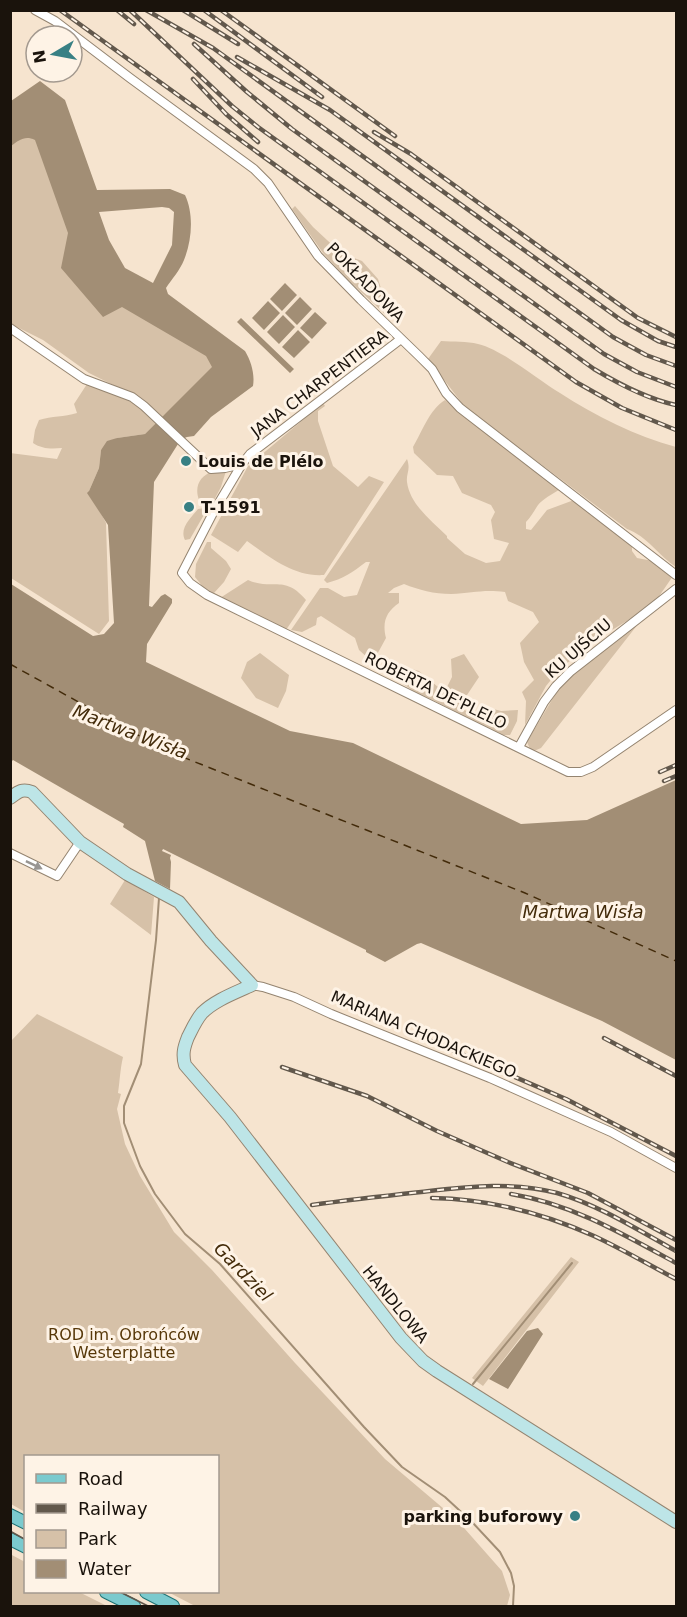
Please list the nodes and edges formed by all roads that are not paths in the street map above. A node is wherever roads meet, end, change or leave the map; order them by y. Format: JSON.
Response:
{"nodes":[{"id":1,"x":35,"y":10,"type":"edge"},
{"id":2,"x":10,"y":328,"type":"edge"},
{"id":3,"x":401,"y":339,"type":"junction"},
{"id":4,"x":242,"y":464,"type":"junction"},
{"id":5,"x":182,"y":573,"type":"joint"},
{"id":6,"x":676,"y":575,"type":"edge"},
{"id":7,"x":676,"y":589,"type":"edge"},
{"id":8,"x":676,"y":710,"type":"edge"},
{"id":9,"x":519,"y":747,"type":"junction"},
{"id":10,"x":10,"y":798,"type":"edge"},
{"id":11,"x":80,"y":842,"type":"junction"},
{"id":12,"x":10,"y":853,"type":"edge"},
{"id":13,"x":252,"y":985,"type":"junction"},
{"id":14,"x":676,"y":1168,"type":"edge"},
{"id":15,"x":10,"y":1515,"type":"edge"},
{"id":16,"x":24,"y":1522,"type":"edge"},
{"id":17,"x":676,"y":1522,"type":"edge"},
{"id":18,"x":10,"y":1539,"type":"edge"},
{"id":19,"x":24,"y":1546,"type":"edge"},
{"id":20,"x":108,"y":1593,"type":"edge"},
{"id":21,"x":148,"y":1593,"type":"edge"},
{"id":22,"x":134,"y":1606,"type":"edge"},
{"id":23,"x":173,"y":1606,"type":"edge"}],
"edges":[{"from":1,"to":3,"type":"street","name":"POKŁADOWA"},
{"from":2,"to":4,"type":"street"},
{"from":3,"to":4,"type":"street","name":"JANA CHARPENTIERA"},
{"from":3,"to":6,"type":"street","name":"POKŁADOWA"},
{"from":4,"to":5,"type":"street","name":"JANA CHARPENTIERA"},
{"from":5,"to":9,"type":"street","name":"ROBERTA DE'PLELO"},
{"from":7,"to":9,"type":"street","name":"KU UJŚCIU"},
{"from":8,"to":9,"type":"street","name":"ROBERTA DE'PLELO"},
{"from":10,"to":11,"type":"street"},
{"from":12,"to":11,"type":"street","one_way":true},
{"from":11,"to":13,"type":"street"},
{"from":13,"to":14,"type":"street","name":"MARIANA CHODACKIEGO"},
{"from":13,"to":17,"type":"street","name":"HANDLOWA"},
{"from":15,"to":16,"type":"main road"},
{"from":18,"to":19,"type":"main road"},
{"from":20,"to":22,"type":"main road"},
{"from":21,"to":23,"type":"main road"}]}
